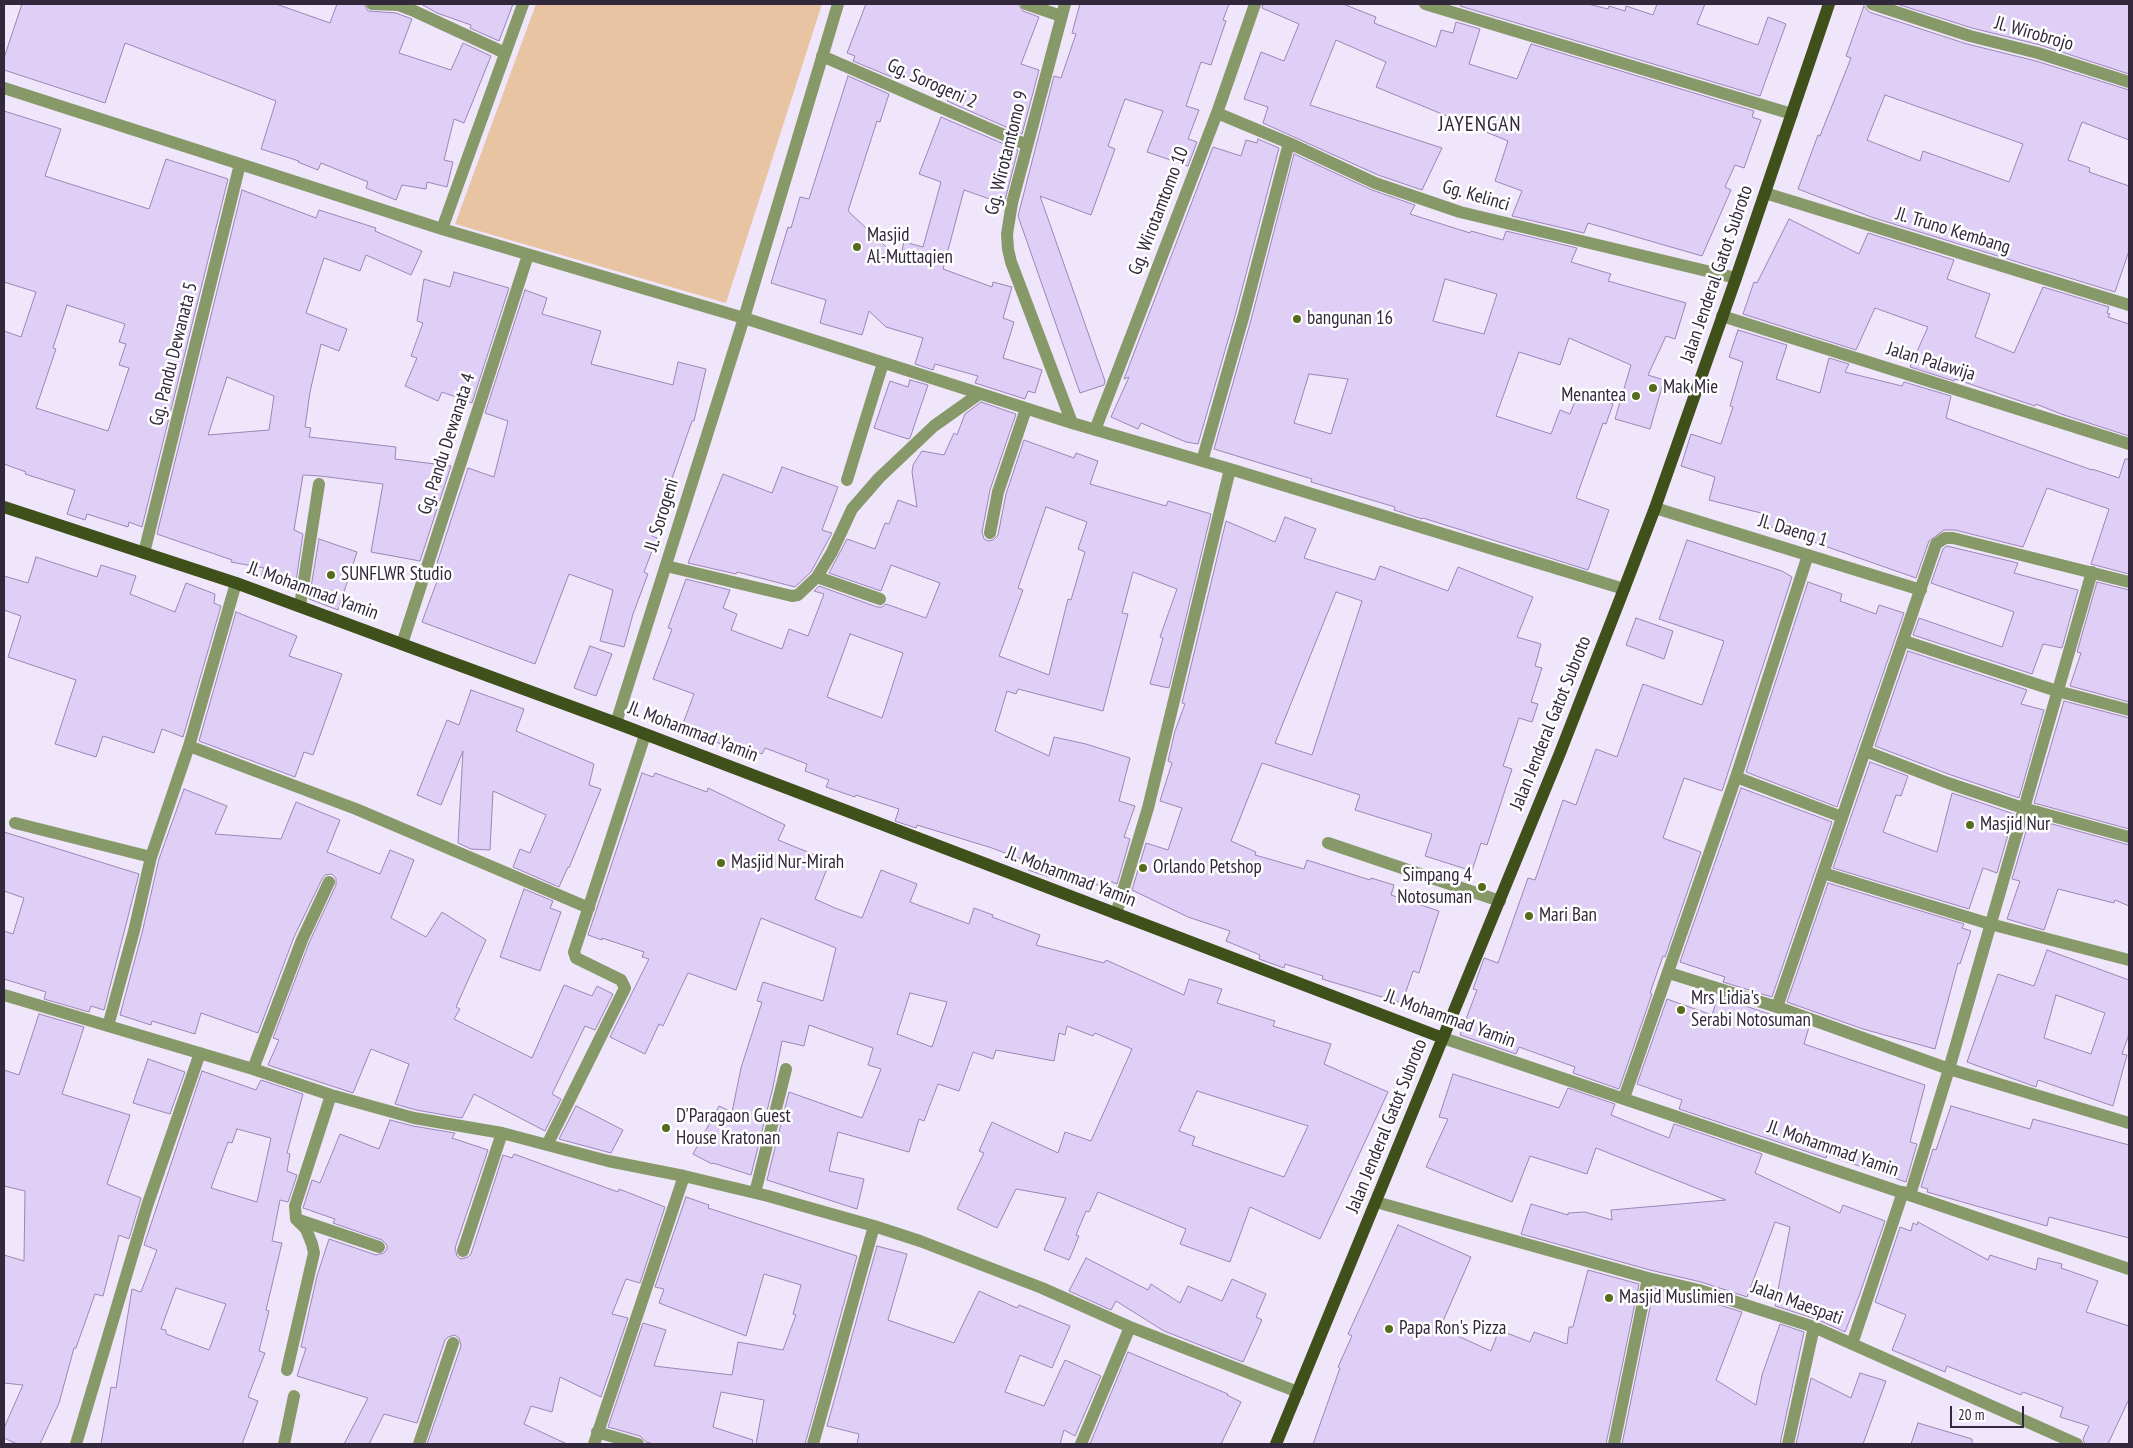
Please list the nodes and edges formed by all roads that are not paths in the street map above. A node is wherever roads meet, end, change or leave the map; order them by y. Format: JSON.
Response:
{"nodes":[{"id":1,"x":372,"y":4,"type":"edge"},
{"id":2,"x":523,"y":4,"type":"edge"},
{"id":3,"x":838,"y":4,"type":"edge"},
{"id":4,"x":1026,"y":4,"type":"edge"},
{"id":5,"x":1255,"y":4,"type":"edge"},
{"id":6,"x":1426,"y":4,"type":"edge"},
{"id":7,"x":1829,"y":4,"type":"edge"},
{"id":8,"x":1872,"y":4,"type":"edge"},
{"id":9,"x":1445,"y":6,"type":"edge"},
{"id":10,"x":416,"y":7,"type":"edge"},
{"id":11,"x":1063,"y":10,"type":"edge"},
{"id":12,"x":505,"y":53,"type":"junction"},
{"id":13,"x":822,"y":56,"type":"junction"},
{"id":14,"x":2129,"y":82,"type":"edge"},
{"id":15,"x":4,"y":88,"type":"edge"},
{"id":16,"x":1217,"y":113,"type":"junction"},
{"id":17,"x":1792,"y":114,"type":"junction"},
{"id":18,"x":1289,"y":143,"type":"junction"},
{"id":19,"x":1027,"y":145,"type":"junction"},
{"id":20,"x":240,"y":164,"type":"junction"},
{"id":21,"x":1765,"y":193,"type":"junction"},
{"id":22,"x":442,"y":229,"type":"junction"},
{"id":23,"x":528,"y":255,"type":"junction"},
{"id":24,"x":1736,"y":278,"type":"junction"},
{"id":25,"x":2129,"y":305,"type":"edge"},
{"id":26,"x":1722,"y":316,"type":"junction"},
{"id":27,"x":744,"y":318,"type":"junction"},
{"id":28,"x":884,"y":363,"type":"junction"},
{"id":29,"x":979,"y":394,"type":"junction"},
{"id":30,"x":1026,"y":409,"type":"junction"},
{"id":31,"x":1072,"y":424,"type":"junction"},
{"id":32,"x":1095,"y":430,"type":"junction"},
{"id":33,"x":2129,"y":444,"type":"edge"},
{"id":34,"x":1202,"y":461,"type":"junction"},
{"id":35,"x":1230,"y":469,"type":"junction"},
{"id":36,"x":847,"y":480,"type":"dead end"},
{"id":37,"x":319,"y":484,"type":"dead end"},
{"id":38,"x":4,"y":507,"type":"edge"},
{"id":39,"x":1655,"y":508,"type":"junction"},
{"id":40,"x":990,"y":534,"type":"dead end"},
{"id":41,"x":144,"y":553,"type":"junction"},
{"id":42,"x":1808,"y":555,"type":"junction"},
{"id":43,"x":666,"y":566,"type":"junction"},
{"id":44,"x":2092,"y":572,"type":"junction"},
{"id":45,"x":817,"y":577,"type":"junction"},
{"id":46,"x":236,"y":582,"type":"junction"},
{"id":47,"x":2129,"y":582,"type":"edge"},
{"id":48,"x":1624,"y":589,"type":"junction"},
{"id":49,"x":1921,"y":590,"type":"junction"},
{"id":50,"x":880,"y":599,"type":"dead end"},
{"id":51,"x":300,"y":606,"type":"junction"},
{"id":52,"x":1904,"y":641,"type":"junction"},
{"id":53,"x":402,"y":644,"type":"junction"},
{"id":54,"x":2057,"y":691,"type":"junction"},
{"id":55,"x":2129,"y":710,"type":"edge"},
{"id":56,"x":616,"y":723,"type":"junction"},
{"id":57,"x":645,"y":735,"type":"junction"},
{"id":58,"x":189,"y":746,"type":"junction"},
{"id":59,"x":1865,"y":751,"type":"junction"},
{"id":60,"x":1736,"y":777,"type":"junction"},
{"id":61,"x":2023,"y":808,"type":"junction"},
{"id":62,"x":1842,"y":817,"type":"junction"},
{"id":63,"x":15,"y":823,"type":"dead end"},
{"id":64,"x":2129,"y":837,"type":"edge"},
{"id":65,"x":1328,"y":843,"type":"dead end"},
{"id":66,"x":151,"y":857,"type":"junction"},
{"id":67,"x":1823,"y":873,"type":"junction"},
{"id":68,"x":329,"y":882,"type":"dead end"},
{"id":69,"x":1500,"y":901,"type":"junction"},
{"id":70,"x":588,"y":908,"type":"junction"},
{"id":71,"x":1116,"y":914,"type":"junction"},
{"id":72,"x":1990,"y":924,"type":"junction"},
{"id":73,"x":2129,"y":960,"type":"edge"},
{"id":74,"x":1669,"y":973,"type":"junction"},
{"id":75,"x":4,"y":995,"type":"edge"},
{"id":76,"x":1777,"y":1007,"type":"junction"},
{"id":77,"x":108,"y":1026,"type":"junction"},
{"id":78,"x":1443,"y":1038,"type":"junction"},
{"id":79,"x":200,"y":1053,"type":"junction"},
{"id":80,"x":253,"y":1069,"type":"junction"},
{"id":81,"x":1949,"y":1069,"type":"junction"},
{"id":82,"x":786,"y":1070,"type":"dead end"},
{"id":83,"x":331,"y":1095,"type":"junction"},
{"id":84,"x":1624,"y":1098,"type":"junction"},
{"id":85,"x":2129,"y":1123,"type":"edge"},
{"id":86,"x":502,"y":1133,"type":"junction"},
{"id":87,"x":547,"y":1145,"type":"junction"},
{"id":88,"x":684,"y":1176,"type":"junction"},
{"id":89,"x":755,"y":1193,"type":"junction"},
{"id":90,"x":1907,"y":1193,"type":"junction"},
{"id":91,"x":1376,"y":1202,"type":"junction"},
{"id":92,"x":296,"y":1219,"type":"junction"},
{"id":93,"x":874,"y":1226,"type":"junction"},
{"id":94,"x":379,"y":1247,"type":"dead end"},
{"id":95,"x":463,"y":1252,"type":"dead end"},
{"id":96,"x":2129,"y":1268,"type":"edge"},
{"id":97,"x":1648,"y":1278,"type":"junction"},
{"id":98,"x":1130,"y":1327,"type":"junction"},
{"id":99,"x":1814,"y":1327,"type":"junction"},
{"id":100,"x":453,"y":1343,"type":"dead end"},
{"id":101,"x":1852,"y":1344,"type":"junction"},
{"id":102,"x":287,"y":1370,"type":"dead end"},
{"id":103,"x":1298,"y":1392,"type":"junction"},
{"id":104,"x":294,"y":1396,"type":"dead end"},
{"id":105,"x":596,"y":1438,"type":"edge"},
{"id":106,"x":76,"y":1444,"type":"edge"},
{"id":107,"x":284,"y":1444,"type":"edge"},
{"id":108,"x":419,"y":1444,"type":"edge"},
{"id":109,"x":638,"y":1444,"type":"edge"},
{"id":110,"x":813,"y":1444,"type":"edge"},
{"id":111,"x":1081,"y":1444,"type":"edge"},
{"id":112,"x":1276,"y":1444,"type":"edge"},
{"id":113,"x":1614,"y":1444,"type":"edge"},
{"id":114,"x":1788,"y":1444,"type":"edge"},
{"id":115,"x":2077,"y":1444,"type":"edge"}],
"edges":[{"from":1,"to":10,"type":"street"},
{"from":2,"to":12,"type":"street"},
{"from":3,"to":13,"type":"street","name":"Jl. Sorogeni"},
{"from":4,"to":11,"type":"street"},
{"from":5,"to":16,"type":"street","name":"Gg. Wirotamtomo 10"},
{"from":6,"to":9,"type":"street"},
{"from":7,"to":17,"type":"main road","name":"Jalan Jenderal Gatot Subroto"},
{"from":8,"to":14,"type":"street","name":"Jl. Wirobrojo"},
{"from":9,"to":17,"type":"street"},
{"from":10,"to":12,"type":"street"},
{"from":11,"to":19,"type":"street","name":"Gg. Wirotamtomo 9"},
{"from":12,"to":22,"type":"street"},
{"from":13,"to":19,"type":"street","name":"Gg. Sorogeni 2"},
{"from":13,"to":27,"type":"street","name":"Jl. Sorogeni"},
{"from":15,"to":20,"type":"street"},
{"from":16,"to":18,"type":"street","name":"Gg. Kelinci"},
{"from":16,"to":32,"type":"street","name":"Gg. Wirotamtomo 10"},
{"from":17,"to":21,"type":"main road","name":"Jalan Jenderal Gatot Subroto"},
{"from":18,"to":24,"type":"street","name":"Gg. Kelinci"},
{"from":18,"to":34,"type":"street"},
{"from":19,"to":31,"type":"street","name":"Gg. Wirotamtomo 9"},
{"from":20,"to":22,"type":"street"},
{"from":20,"to":41,"type":"street","name":"Gg. Pandu Dewanata 5"},
{"from":21,"to":24,"type":"main road","name":"Jalan Jenderal Gatot Subroto"},
{"from":21,"to":25,"type":"street","name":"Jl. Truno Kembang"},
{"from":22,"to":23,"type":"street"},
{"from":23,"to":27,"type":"street"},
{"from":23,"to":53,"type":"street","name":"Gg. Pandu Dewanata 4"},
{"from":24,"to":26,"type":"main road","name":"Jalan Jenderal Gatot Subroto"},
{"from":26,"to":33,"type":"street","name":"Jalan Palawija"},
{"from":26,"to":39,"type":"main road","name":"Jalan Jenderal Gatot Subroto"},
{"from":27,"to":28,"type":"street"},
{"from":27,"to":43,"type":"street","name":"Jl. Sorogeni"},
{"from":28,"to":29,"type":"street"},
{"from":28,"to":36,"type":"street"},
{"from":29,"to":30,"type":"street"},
{"from":29,"to":45,"type":"street"},
{"from":30,"to":31,"type":"street"},
{"from":30,"to":40,"type":"street"},
{"from":31,"to":32,"type":"street"},
{"from":32,"to":34,"type":"street"},
{"from":34,"to":35,"type":"street"},
{"from":35,"to":48,"type":"street"},
{"from":35,"to":71,"type":"street"},
{"from":37,"to":51,"type":"street"},
{"from":38,"to":41,"type":"main road","name":"Jl. Mohammad Yamin"},
{"from":39,"to":42,"type":"street","name":"Jl. Daeng 1"},
{"from":39,"to":48,"type":"main road","name":"Jalan Jenderal Gatot Subroto"},
{"from":41,"to":46,"type":"main road","name":"Jl. Mohammad Yamin"},
{"from":42,"to":49,"type":"street","name":"Jl. Daeng 1"},
{"from":42,"to":60,"type":"street"},
{"from":43,"to":45,"type":"street"},
{"from":43,"to":56,"type":"street","name":"Jl. Sorogeni"},
{"from":44,"to":47,"type":"street"},
{"from":44,"to":49,"type":"street"},
{"from":44,"to":54,"type":"street"},
{"from":45,"to":50,"type":"street"},
{"from":46,"to":51,"type":"main road","name":"Jl. Mohammad Yamin"},
{"from":46,"to":58,"type":"street"},
{"from":48,"to":69,"type":"main road","name":"Jalan Jenderal Gatot Subroto"},
{"from":49,"to":52,"type":"street"},
{"from":51,"to":53,"type":"main road","name":"Jl. Mohammad Yamin"},
{"from":52,"to":54,"type":"street"},
{"from":52,"to":59,"type":"street"},
{"from":53,"to":56,"type":"main road","name":"Jl. Mohammad Yamin"},
{"from":54,"to":55,"type":"street"},
{"from":54,"to":61,"type":"street"},
{"from":56,"to":57,"type":"main road","name":"Jl. Mohammad Yamin"},
{"from":57,"to":70,"type":"street"},
{"from":57,"to":71,"type":"main road","name":"Jl. Mohammad Yamin"},
{"from":58,"to":66,"type":"street"},
{"from":58,"to":70,"type":"street"},
{"from":59,"to":61,"type":"street"},
{"from":59,"to":62,"type":"street"},
{"from":60,"to":62,"type":"street"},
{"from":60,"to":74,"type":"street"},
{"from":61,"to":64,"type":"street"},
{"from":61,"to":72,"type":"street"},
{"from":62,"to":67,"type":"street"},
{"from":63,"to":66,"type":"street"},
{"from":65,"to":69,"type":"street"},
{"from":66,"to":77,"type":"street"},
{"from":67,"to":72,"type":"street"},
{"from":67,"to":76,"type":"street"},
{"from":68,"to":80,"type":"street"},
{"from":69,"to":78,"type":"main road","name":"Jalan Jenderal Gatot Subroto"},
{"from":70,"to":87,"type":"street"},
{"from":71,"to":78,"type":"main road","name":"Jl. Mohammad Yamin"},
{"from":72,"to":73,"type":"street"},
{"from":72,"to":81,"type":"street"},
{"from":74,"to":76,"type":"street"},
{"from":74,"to":84,"type":"street"},
{"from":75,"to":77,"type":"street"},
{"from":76,"to":81,"type":"street"},
{"from":77,"to":79,"type":"street"},
{"from":78,"to":84,"type":"street","name":"Jl. Mohammad Yamin"},
{"from":78,"to":91,"type":"main road","name":"Jalan Jenderal Gatot Subroto"},
{"from":79,"to":80,"type":"street"},
{"from":79,"to":106,"type":"street"},
{"from":80,"to":83,"type":"street"},
{"from":81,"to":85,"type":"street"},
{"from":81,"to":90,"type":"street"},
{"from":82,"to":89,"type":"street"},
{"from":83,"to":86,"type":"street"},
{"from":83,"to":92,"type":"street"},
{"from":84,"to":90,"type":"street","name":"Jl. Mohammad Yamin"},
{"from":86,"to":87,"type":"street"},
{"from":86,"to":95,"type":"street"},
{"from":87,"to":88,"type":"street"},
{"from":88,"to":89,"type":"street"},
{"from":88,"to":105,"type":"street"},
{"from":89,"to":93,"type":"street"},
{"from":90,"to":96,"type":"street","name":"Jl. Mohammad Yamin"},
{"from":90,"to":101,"type":"street"},
{"from":91,"to":97,"type":"street","name":"Jalan Maespati"},
{"from":91,"to":103,"type":"main road","name":"Jalan Jenderal Gatot Subroto"},
{"from":92,"to":94,"type":"street"},
{"from":92,"to":102,"type":"street"},
{"from":93,"to":98,"type":"street"},
{"from":93,"to":110,"type":"street"},
{"from":97,"to":99,"type":"street","name":"Jalan Maespati"},
{"from":97,"to":113,"type":"street"},
{"from":98,"to":103,"type":"street"},
{"from":98,"to":111,"type":"street"},
{"from":99,"to":101,"type":"street","name":"Jalan Maespati"},
{"from":99,"to":114,"type":"street"},
{"from":100,"to":108,"type":"street"},
{"from":101,"to":115,"type":"street","name":"Jalan Maespati"},
{"from":103,"to":112,"type":"main road","name":"Jalan Jenderal Gatot Subroto"},
{"from":104,"to":107,"type":"street"},
{"from":105,"to":109,"type":"street"}]}
